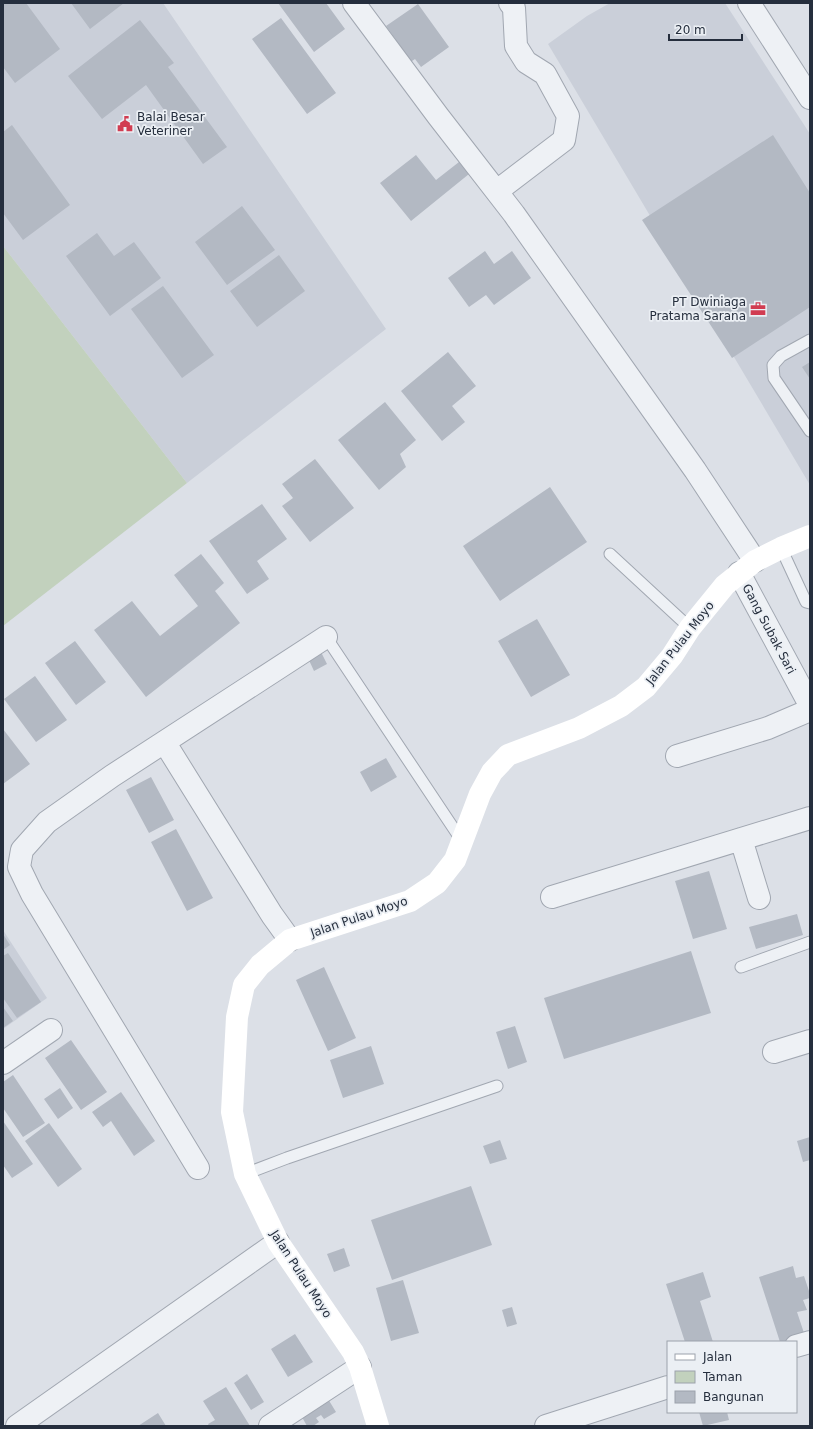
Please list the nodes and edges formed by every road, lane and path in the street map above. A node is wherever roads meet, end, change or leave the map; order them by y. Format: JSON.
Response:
{"nodes":[{"id":1,"x":354,"y":3,"type":"edge"},
{"id":2,"x":510,"y":3,"type":"edge"},
{"id":3,"x":749,"y":3,"type":"edge"},
{"id":4,"x":810,"y":98,"type":"edge"},
{"id":5,"x":497,"y":191,"type":"junction"},
{"id":6,"x":810,"y":340,"type":"edge"},
{"id":7,"x":810,"y":431,"type":"edge"},
{"id":8,"x":810,"y":536,"type":"edge"},
{"id":9,"x":783,"y":552,"type":"junction"},
{"id":10,"x":610,"y":554,"type":"dead end"},
{"id":11,"x":749,"y":581,"type":"junction"},
{"id":12,"x":810,"y":603,"type":"edge"},
{"id":13,"x":690,"y":628,"type":"junction"},
{"id":14,"x":326,"y":637,"type":"joint"},
{"id":15,"x":810,"y":705,"type":"edge"},
{"id":16,"x":810,"y":710,"type":"edge"},
{"id":17,"x":165,"y":743,"type":"junction"},
{"id":18,"x":676,"y":756,"type":"dead end"},
{"id":19,"x":810,"y":818,"type":"edge"},
{"id":20,"x":741,"y":839,"type":"junction"},
{"id":21,"x":462,"y":841,"type":"junction"},
{"id":22,"x":552,"y":897,"type":"dead end"},
{"id":23,"x":759,"y":898,"type":"dead end"},
{"id":24,"x":290,"y":940,"type":"junction"},
{"id":25,"x":810,"y":942,"type":"edge"},
{"id":26,"x":741,"y":967,"type":"dead end"},
{"id":27,"x":51,"y":1030,"type":"dead end"},
{"id":28,"x":810,"y":1041,"type":"edge"},
{"id":29,"x":774,"y":1052,"type":"dead end"},
{"id":30,"x":3,"y":1063,"type":"edge"},
{"id":31,"x":497,"y":1086,"type":"dead end"},
{"id":32,"x":198,"y":1168,"type":"dead end"},
{"id":33,"x":245,"y":1174,"type":"junction"},
{"id":34,"x":278,"y":1242,"type":"junction"},
{"id":35,"x":810,"y":1342,"type":"edge"},
{"id":36,"x":797,"y":1346,"type":"edge"},
{"id":37,"x":360,"y":1367,"type":"junction"},
{"id":38,"x":667,"y":1387,"type":"edge"},
{"id":39,"x":17,"y":1426,"type":"edge"},
{"id":40,"x":270,"y":1426,"type":"edge"},
{"id":41,"x":378,"y":1426,"type":"edge"},
{"id":42,"x":546,"y":1426,"type":"edge"}],
"edges":[{"from":1,"to":5,"type":"street","name":"Gang Subak Sari"},
{"from":2,"to":5,"type":"street"},
{"from":3,"to":4,"type":"street"},
{"from":5,"to":11,"type":"street","name":"Gang Subak Sari"},
{"from":6,"to":7,"type":"lane"},
{"from":8,"to":9,"type":"street","name":"Jalan Pulau Moyo"},
{"from":9,"to":11,"type":"street","name":"Jalan Pulau Moyo"},
{"from":9,"to":12,"type":"lane"},
{"from":10,"to":13,"type":"lane"},
{"from":11,"to":13,"type":"street","name":"Jalan Pulau Moyo"},
{"from":11,"to":15,"type":"street","name":"Gang Subak Sari"},
{"from":13,"to":21,"type":"street","name":"Jalan Pulau Moyo"},
{"from":14,"to":17,"type":"street"},
{"from":14,"to":21,"type":"lane"},
{"from":16,"to":18,"type":"street"},
{"from":17,"to":24,"type":"street"},
{"from":17,"to":32,"type":"street"},
{"from":19,"to":20,"type":"street"},
{"from":20,"to":22,"type":"street"},
{"from":20,"to":23,"type":"street"},
{"from":21,"to":24,"type":"street","name":"Jalan Pulau Moyo"},
{"from":24,"to":33,"type":"street","name":"Jalan Pulau Moyo"},
{"from":25,"to":26,"type":"lane"},
{"from":27,"to":30,"type":"street"},
{"from":28,"to":29,"type":"street"},
{"from":31,"to":33,"type":"lane"},
{"from":33,"to":34,"type":"street","name":"Jalan Pulau Moyo"},
{"from":34,"to":37,"type":"street","name":"Jalan Pulau Moyo"},
{"from":34,"to":39,"type":"street"},
{"from":35,"to":36,"type":"street"},
{"from":37,"to":40,"type":"street"},
{"from":37,"to":41,"type":"street","name":"Jalan Pulau Moyo"},
{"from":38,"to":42,"type":"street"}]}
